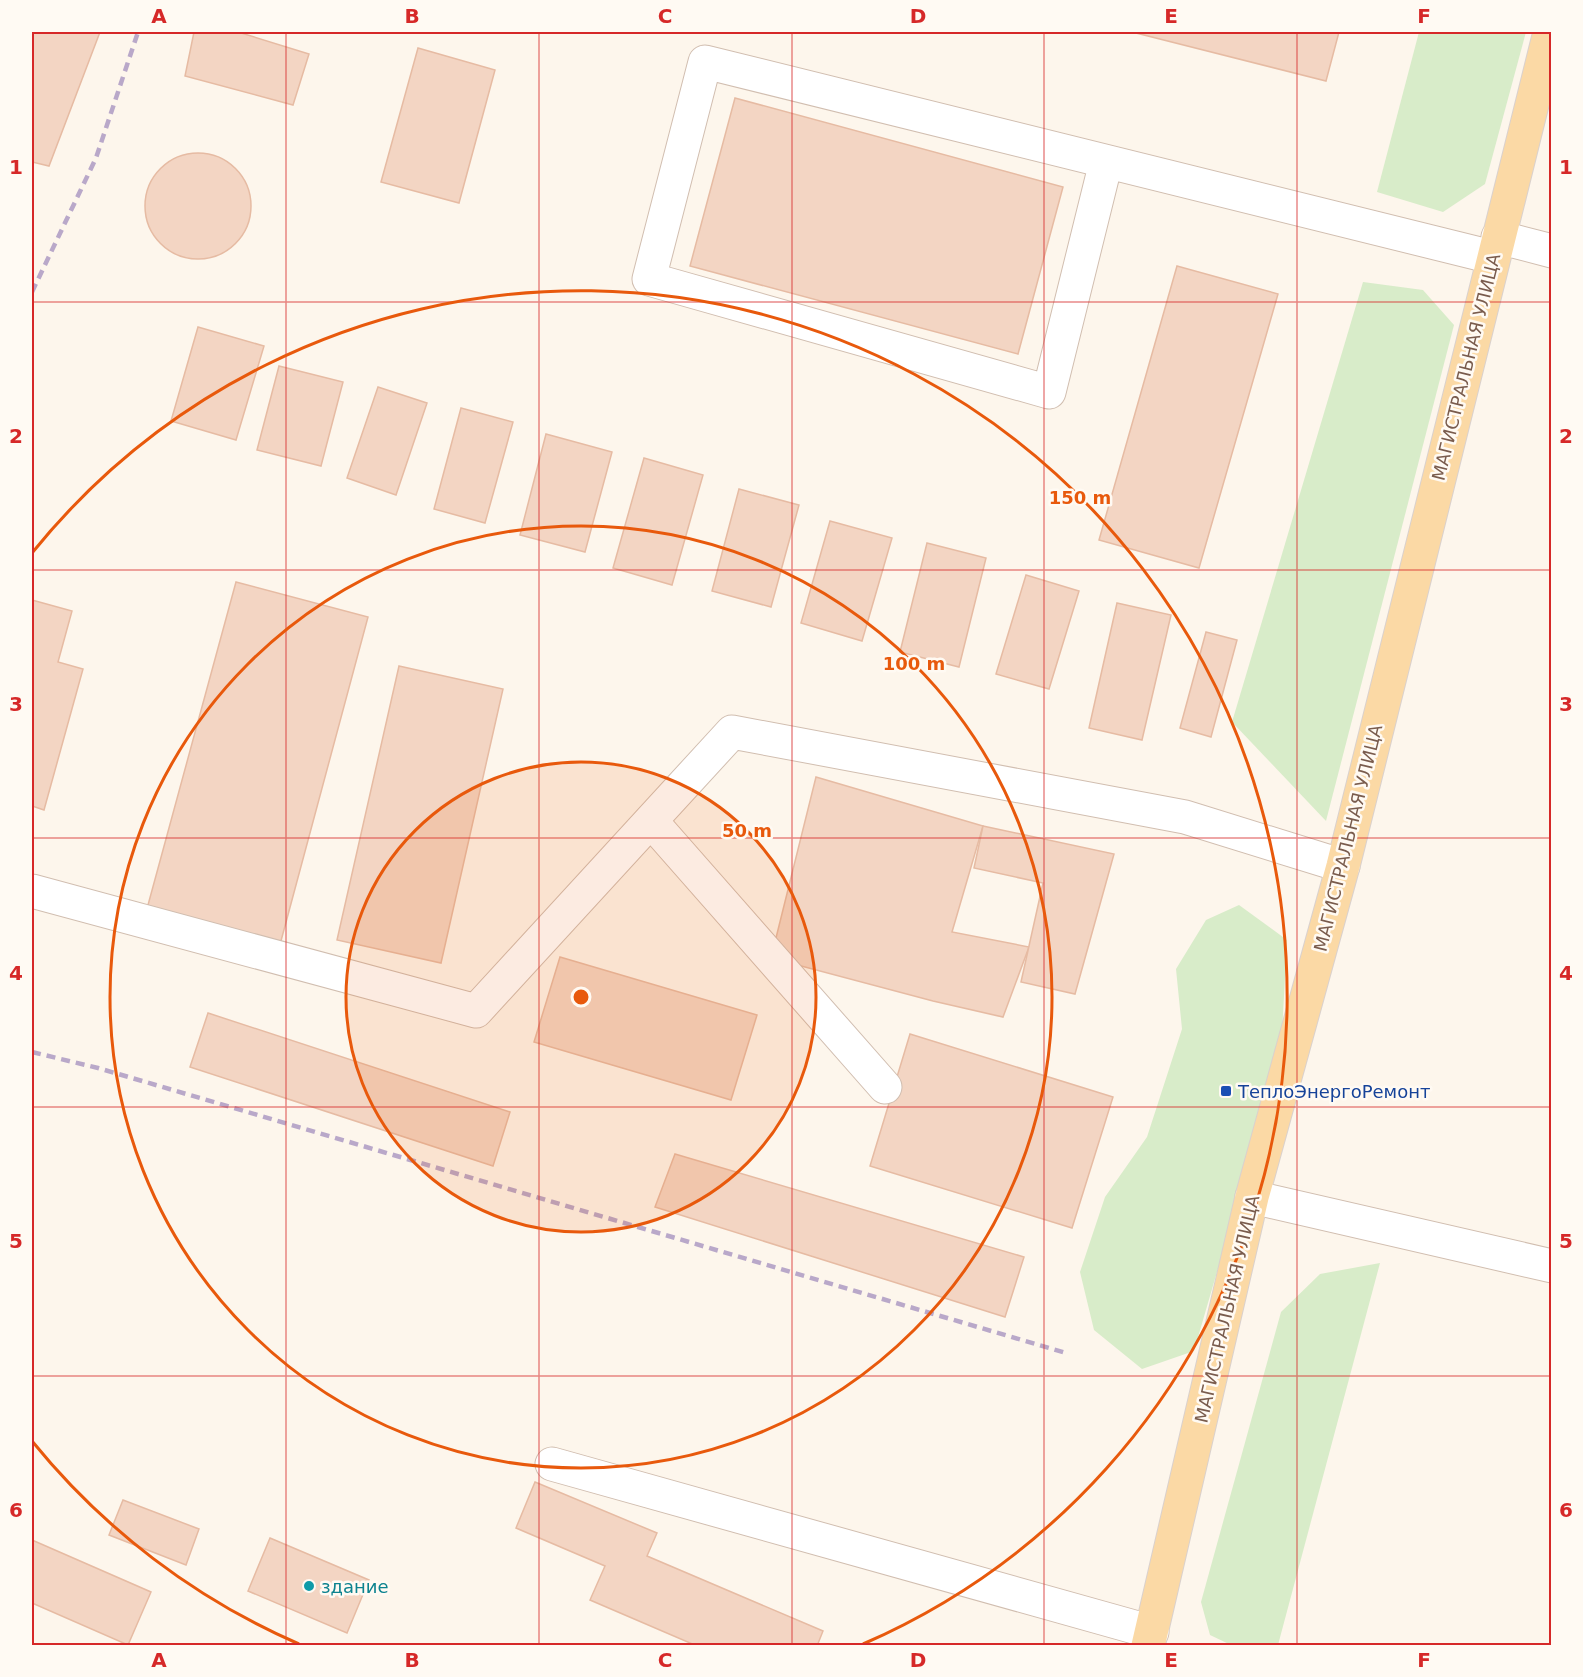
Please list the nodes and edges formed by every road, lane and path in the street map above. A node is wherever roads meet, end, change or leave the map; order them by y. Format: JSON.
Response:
{"nodes":[{"id":1,"x":1550,"y":32,"type":"edge"},
{"id":2,"x":1106,"y":162,"type":"junction"},
{"id":3,"x":1495,"y":247,"type":"junction"},
{"id":4,"x":1551,"y":251,"type":"edge"},
{"id":5,"x":651,"y":821,"type":"junction"},
{"id":6,"x":1343,"y":866,"type":"junction"},
{"id":7,"x":32,"y":891,"type":"edge"},
{"id":8,"x":885,"y":1088,"type":"dead end"},
{"id":9,"x":1252,"y":1197,"type":"junction"},
{"id":10,"x":1551,"y":1266,"type":"edge"},
{"id":11,"x":552,"y":1464,"type":"dead end"},
{"id":12,"x":1150,"y":1639,"type":"edge"}],
"edges":[{"from":1,"to":3,"type":"main road","name":"МАГИСТРАЛЬНАЯ УЛИЦА"},
{"from":2,"to":2,"type":"lane"},
{"from":2,"to":3,"type":"lane"},
{"from":3,"to":4,"type":"lane"},
{"from":3,"to":6,"type":"main road","name":"МАГИСТРАЛЬНАЯ УЛИЦА"},
{"from":5,"to":6,"type":"lane"},
{"from":5,"to":7,"type":"lane"},
{"from":5,"to":8,"type":"lane"},
{"from":6,"to":9,"type":"main road","name":"МАГИСТРАЛЬНАЯ УЛИЦА"},
{"from":9,"to":10,"type":"lane"},
{"from":9,"to":12,"type":"main road","name":"МАГИСТРАЛЬНАЯ УЛИЦА"},
{"from":11,"to":12,"type":"lane"}]}
